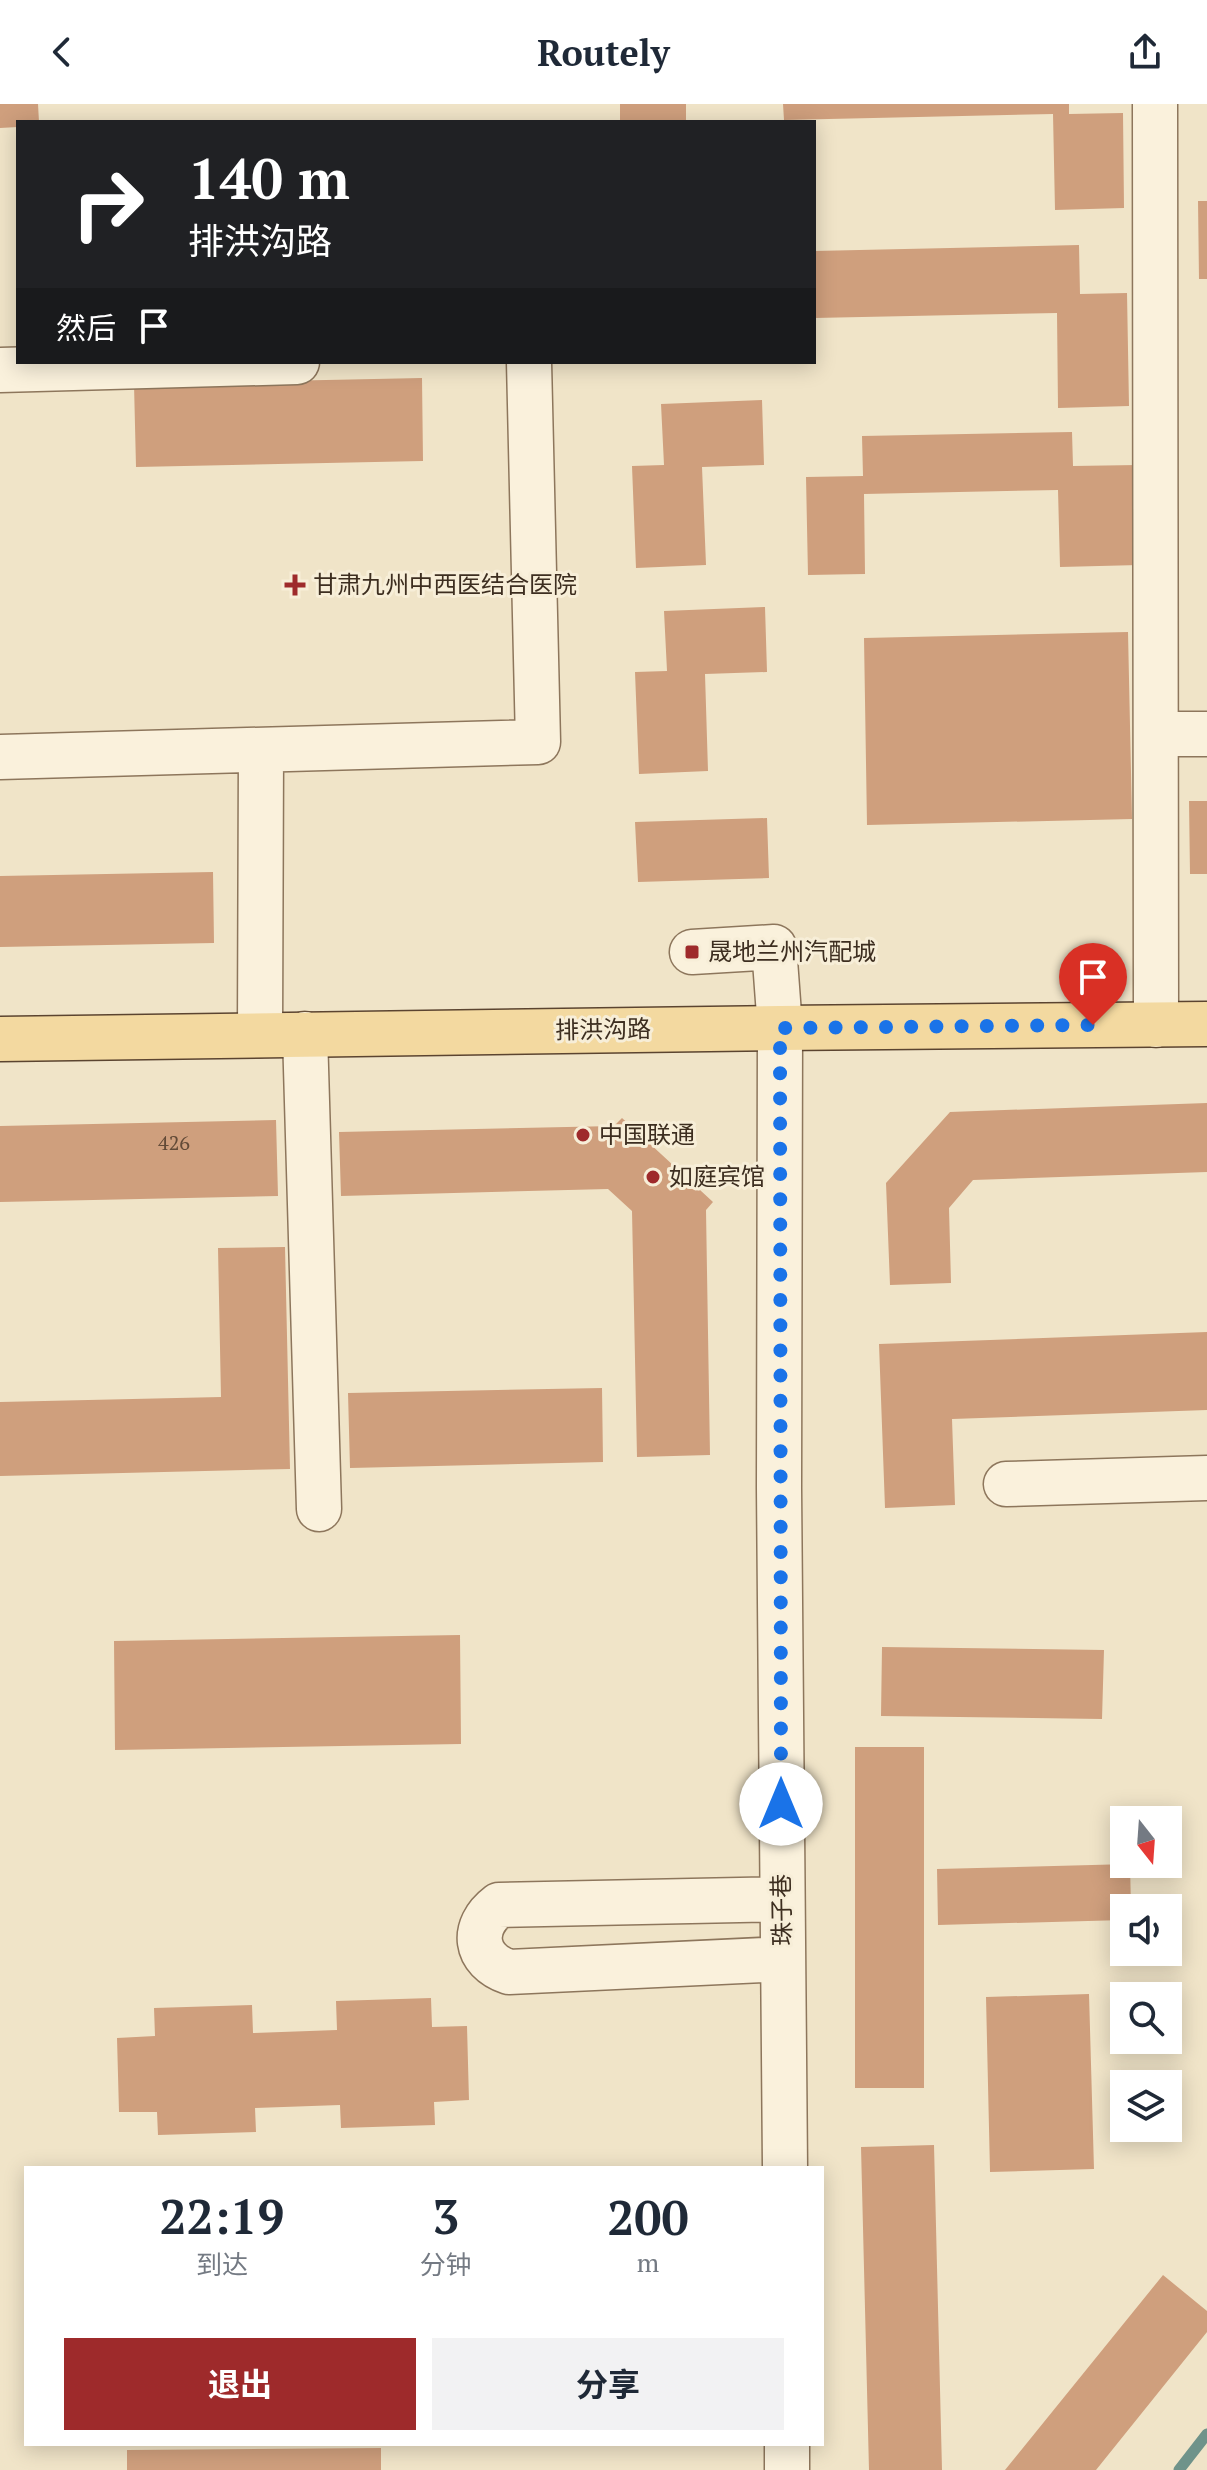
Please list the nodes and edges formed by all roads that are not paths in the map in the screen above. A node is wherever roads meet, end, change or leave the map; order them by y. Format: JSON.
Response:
{"nodes":[{"id":1,"x":1155,"y":104,"type":"edge"},
{"id":2,"x":223,"y":364,"type":"edge"},
{"id":3,"x":529,"y":364,"type":"edge"},
{"id":4,"x":0,"y":370,"type":"edge"},
{"id":5,"x":1156,"y":734,"type":"junction"},
{"id":6,"x":1207,"y":734,"type":"edge"},
{"id":7,"x":261,"y":750,"type":"junction"},
{"id":8,"x":0,"y":757,"type":"edge"},
{"id":9,"x":692,"y":952,"type":"dead end"},
{"id":10,"x":1207,"y":1024,"type":"edge"},
{"id":11,"x":1156,"y":1025,"type":"junction"},
{"id":12,"x":780,"y":1028,"type":"junction"},
{"id":13,"x":305,"y":1034,"type":"junction"},
{"id":14,"x":260,"y":1035,"type":"junction"},
{"id":15,"x":0,"y":1039,"type":"edge"},
{"id":16,"x":1207,"y":1478,"type":"edge"},
{"id":17,"x":1006,"y":1484,"type":"dead end"},
{"id":18,"x":319,"y":1509,"type":"dead end"},
{"id":19,"x":782,"y":1899,"type":"junction"},
{"id":20,"x":783,"y":1959,"type":"junction"},
{"id":21,"x":785,"y":2166,"type":"edge"},
{"id":22,"x":787,"y":2446,"type":"edge"},
{"id":23,"x":787,"y":2470,"type":"edge"}],
"edges":[{"from":1,"to":5,"type":"street"},
{"from":2,"to":4,"type":"street"},
{"from":3,"to":7,"type":"street"},
{"from":5,"to":6,"type":"street"},
{"from":5,"to":11,"type":"street"},
{"from":7,"to":8,"type":"street"},
{"from":7,"to":14,"type":"street"},
{"from":9,"to":12,"type":"street","name":"珠子巷"},
{"from":10,"to":11,"type":"main road","name":"排洪沟路"},
{"from":11,"to":12,"type":"main road","name":"排洪沟路"},
{"from":12,"to":13,"type":"main road","name":"排洪沟路"},
{"from":12,"to":19,"type":"street","name":"珠子巷"},
{"from":13,"to":14,"type":"main road","name":"排洪沟路"},
{"from":13,"to":18,"type":"street"},
{"from":14,"to":15,"type":"main road","name":"排洪沟路"},
{"from":16,"to":17,"type":"street"},
{"from":19,"to":20,"type":"street","name":"珠子巷"},
{"from":19,"to":20,"type":"street"},
{"from":20,"to":21,"type":"street","name":"珠子巷"},
{"from":22,"to":23,"type":"street"}]}
